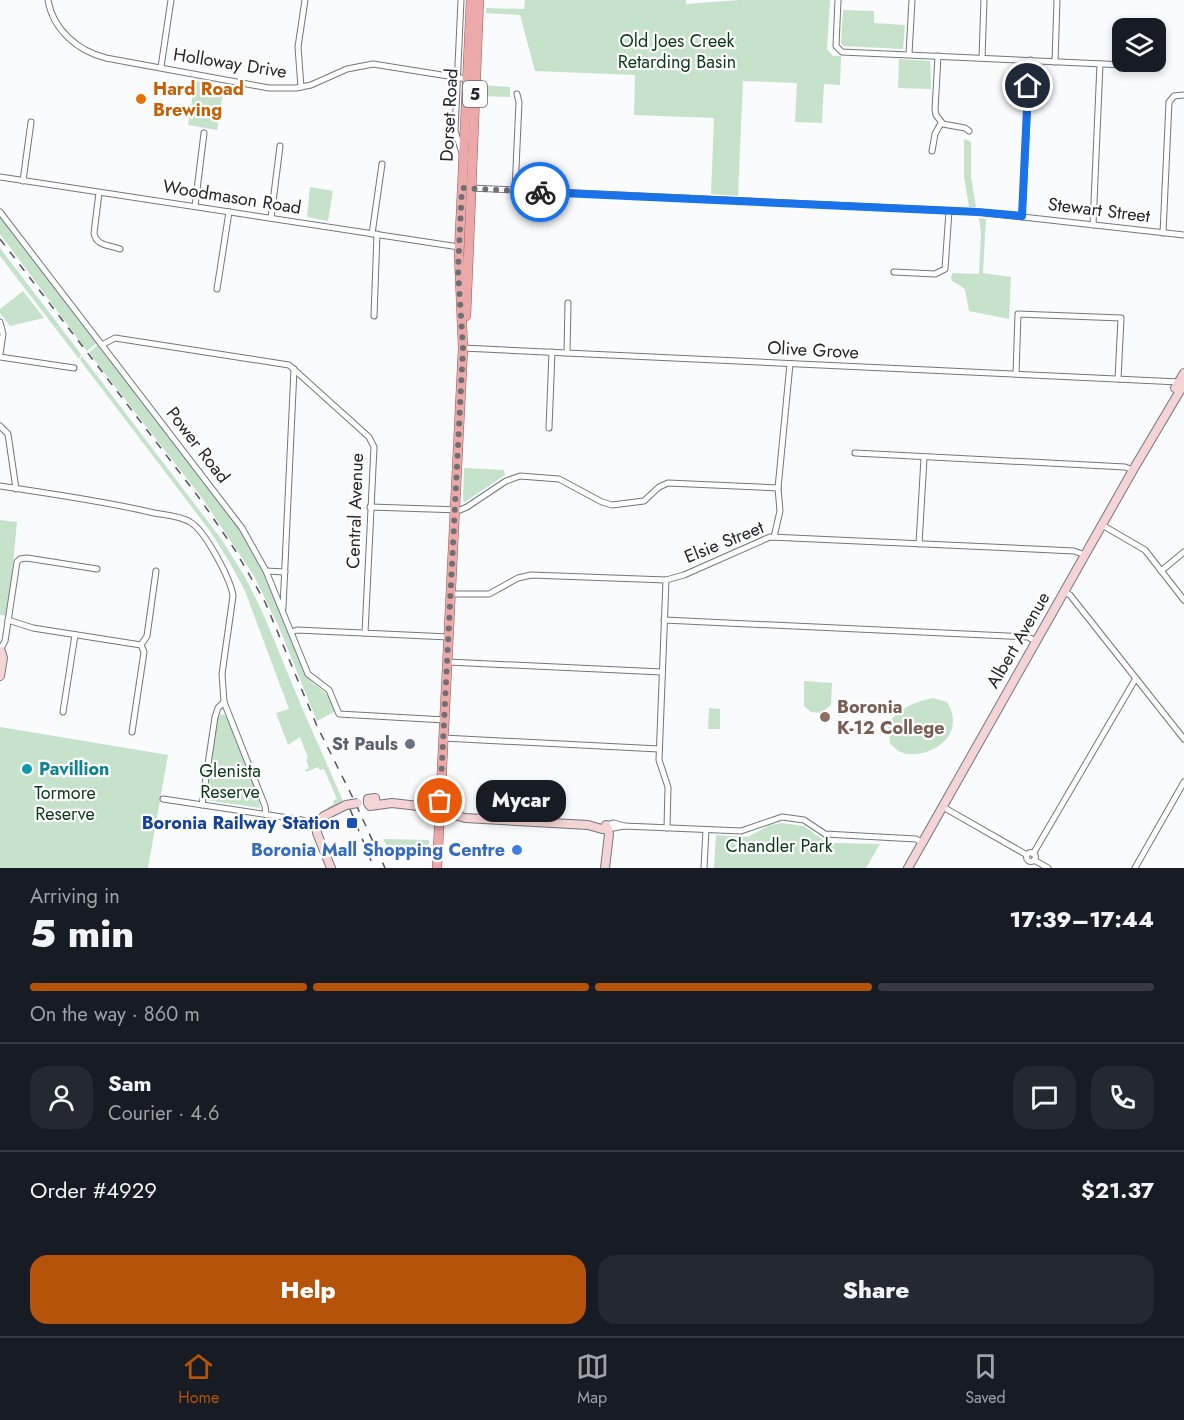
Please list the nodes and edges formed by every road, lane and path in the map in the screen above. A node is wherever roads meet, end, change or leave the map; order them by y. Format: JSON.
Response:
{"nodes":[{"id":1,"x":48,"y":0,"type":"edge"},
{"id":2,"x":171,"y":0,"type":"edge"},
{"id":3,"x":305,"y":0,"type":"edge"},
{"id":4,"x":461,"y":0,"type":"edge"},
{"id":5,"x":471,"y":0,"type":"edge"},
{"id":6,"x":479,"y":0,"type":"edge"},
{"id":7,"x":838,"y":0,"type":"edge"},
{"id":8,"x":912,"y":0,"type":"edge"},
{"id":9,"x":984,"y":0,"type":"edge"},
{"id":10,"x":1057,"y":0,"type":"edge"},
{"id":11,"x":909,"y":54,"type":"junction"},
{"id":12,"x":938,"y":56,"type":"junction"},
{"id":13,"x":982,"y":58,"type":"junction"},
{"id":14,"x":1030,"y":60,"type":"junction"},
{"id":15,"x":1055,"y":62,"type":"junction"},
{"id":16,"x":1100,"y":64,"type":"junction"},
{"id":17,"x":1112,"y":65,"type":"edge"},
{"id":18,"x":161,"y":67,"type":"junction"},
{"id":19,"x":462,"y":79,"type":"junction"},
{"id":20,"x":301,"y":87,"type":"junction"},
{"id":21,"x":518,"y":94,"type":"dead end"},
{"id":22,"x":1184,"y":95,"type":"edge"},
{"id":23,"x":31,"y":122,"type":"dead end"},
{"id":24,"x":941,"y":123,"type":"junction"},
{"id":25,"x":969,"y":131,"type":"dead end"},
{"id":26,"x":204,"y":132,"type":"dead end"},
{"id":27,"x":280,"y":146,"type":"dead end"},
{"id":28,"x":932,"y":151,"type":"dead end"},
{"id":29,"x":382,"y":164,"type":"dead end"},
{"id":30,"x":0,"y":177,"type":"edge"},
{"id":31,"x":23,"y":180,"type":"junction"},
{"id":32,"x":466,"y":188,"type":"junction"},
{"id":33,"x":515,"y":190,"type":"junction"},
{"id":34,"x":99,"y":193,"type":"junction"},
{"id":35,"x":195,"y":206,"type":"junction"},
{"id":36,"x":949,"y":211,"type":"junction"},
{"id":37,"x":0,"y":212,"type":"edge"},
{"id":38,"x":228,"y":212,"type":"junction"},
{"id":39,"x":1022,"y":216,"type":"junction"},
{"id":40,"x":271,"y":218,"type":"junction"},
{"id":41,"x":1093,"y":225,"type":"junction"},
{"id":42,"x":1163,"y":233,"type":"junction"},
{"id":43,"x":375,"y":234,"type":"junction"},
{"id":44,"x":1184,"y":235,"type":"edge"},
{"id":45,"x":463,"y":247,"type":"junction"},
{"id":46,"x":120,"y":249,"type":"dead end"},
{"id":47,"x":894,"y":272,"type":"dead end"},
{"id":48,"x":217,"y":289,"type":"dead end"},
{"id":49,"x":568,"y":303,"type":"dead end"},
{"id":50,"x":374,"y":316,"type":"dead end"},
{"id":51,"x":0,"y":322,"type":"edge"},
{"id":52,"x":463,"y":344,"type":"junction"},
{"id":53,"x":102,"y":345,"type":"junction"},
{"id":54,"x":552,"y":352,"type":"junction"},
{"id":55,"x":567,"y":353,"type":"junction"},
{"id":56,"x":0,"y":356,"type":"edge"},
{"id":57,"x":66,"y":359,"type":"dead end"},
{"id":58,"x":790,"y":364,"type":"junction"},
{"id":59,"x":66,"y":367,"type":"junction"},
{"id":60,"x":74,"y":369,"type":"dead end"},
{"id":61,"x":294,"y":369,"type":"junction"},
{"id":62,"x":1184,"y":373,"type":"edge"},
{"id":63,"x":1016,"y":374,"type":"junction"},
{"id":64,"x":1118,"y":379,"type":"junction"},
{"id":65,"x":1182,"y":385,"type":"edge"},
{"id":66,"x":0,"y":426,"type":"edge"},
{"id":67,"x":549,"y":428,"type":"dead end"},
{"id":68,"x":855,"y":453,"type":"dead end"},
{"id":69,"x":924,"y":458,"type":"junction"},
{"id":70,"x":1133,"y":470,"type":"junction"},
{"id":71,"x":0,"y":486,"type":"edge"},
{"id":72,"x":778,"y":488,"type":"junction"},
{"id":73,"x":16,"y":489,"type":"junction"},
{"id":74,"x":370,"y":507,"type":"junction"},
{"id":75,"x":455,"y":510,"type":"junction"},
{"id":76,"x":1102,"y":525,"type":"junction"},
{"id":77,"x":774,"y":537,"type":"junction"},
{"id":78,"x":919,"y":544,"type":"junction"},
{"id":79,"x":1184,"y":552,"type":"edge"},
{"id":80,"x":1085,"y":555,"type":"junction"},
{"id":81,"x":97,"y":569,"type":"dead end"},
{"id":82,"x":156,"y":571,"type":"dead end"},
{"id":83,"x":266,"y":571,"type":"junction"},
{"id":84,"x":1161,"y":571,"type":"junction"},
{"id":85,"x":285,"y":572,"type":"junction"},
{"id":86,"x":666,"y":580,"type":"junction"},
{"id":87,"x":1065,"y":592,"type":"junction"},
{"id":88,"x":451,"y":594,"type":"junction"},
{"id":89,"x":1184,"y":600,"type":"edge"},
{"id":90,"x":283,"y":612,"type":"junction"},
{"id":91,"x":664,"y":620,"type":"junction"},
{"id":92,"x":8,"y":623,"type":"junction"},
{"id":93,"x":291,"y":632,"type":"junction"},
{"id":94,"x":365,"y":633,"type":"junction"},
{"id":95,"x":75,"y":634,"type":"junction"},
{"id":96,"x":449,"y":637,"type":"junction"},
{"id":97,"x":1036,"y":641,"type":"junction"},
{"id":98,"x":141,"y":645,"type":"junction"},
{"id":99,"x":1,"y":650,"type":"edge"},
{"id":100,"x":448,"y":662,"type":"junction"},
{"id":101,"x":662,"y":672,"type":"junction"},
{"id":102,"x":0,"y":676,"type":"edge"},
{"id":103,"x":1136,"y":678,"type":"junction"},
{"id":104,"x":224,"y":702,"type":"junction"},
{"id":105,"x":63,"y":712,"type":"dead end"},
{"id":106,"x":445,"y":720,"type":"junction"},
{"id":107,"x":132,"y":732,"type":"dead end"},
{"id":108,"x":1183,"y":736,"type":"edge"},
{"id":109,"x":443,"y":738,"type":"junction"},
{"id":110,"x":659,"y":749,"type":"junction"},
{"id":111,"x":1184,"y":782,"type":"edge"},
{"id":112,"x":163,"y":799,"type":"dead end"},
{"id":113,"x":202,"y":805,"type":"junction"},
{"id":114,"x":943,"y":807,"type":"junction"},
{"id":115,"x":440,"y":811,"type":"junction"},
{"id":116,"x":266,"y":815,"type":"junction"},
{"id":117,"x":316,"y":825,"type":"junction"},
{"id":118,"x":605,"y":828,"type":"junction"},
{"id":119,"x":667,"y":828,"type":"junction"},
{"id":120,"x":706,"y":831,"type":"junction"},
{"id":121,"x":923,"y":843,"type":"junction"},
{"id":122,"x":1031,"y":858,"type":"junction"},
{"id":123,"x":331,"y":868,"type":"edge"},
{"id":124,"x":438,"y":868,"type":"edge"},
{"id":125,"x":606,"y":868,"type":"edge"},
{"id":126,"x":704,"y":868,"type":"edge"},
{"id":127,"x":908,"y":868,"type":"edge"},
{"id":128,"x":1025,"y":868,"type":"edge"},
{"id":129,"x":1048,"y":868,"type":"edge"},
{"id":130,"x":1135,"y":868,"type":"edge"}],
"edges":[{"from":1,"to":18,"type":"street","name":"Holloway Drive"},
{"from":2,"to":18,"type":"street"},
{"from":3,"to":20,"type":"street"},
{"from":4,"to":19,"type":"street"},
{"from":5,"to":19,"type":"main road","name":"Dorset Road","number":"5"},
{"from":6,"to":32,"type":"main road","name":"Dorset Road","number":"5"},
{"from":7,"to":11,"type":"street"},
{"from":8,"to":11,"type":"street"},
{"from":9,"to":13,"type":"street"},
{"from":10,"to":15,"type":"street"},
{"from":11,"to":12,"type":"street"},
{"from":12,"to":13,"type":"street"},
{"from":12,"to":24,"type":"street"},
{"from":13,"to":14,"type":"street"},
{"from":14,"to":15,"type":"street"},
{"from":14,"to":39,"type":"street"},
{"from":15,"to":16,"type":"street"},
{"from":16,"to":17,"type":"street"},
{"from":16,"to":41,"type":"street"},
{"from":18,"to":20,"type":"street","name":"Holloway Drive"},
{"from":19,"to":20,"type":"street","name":"Holloway Drive"},
{"from":19,"to":32,"type":"main road","name":"Dorset Road","number":"5"},
{"from":21,"to":33,"type":"street"},
{"from":22,"to":42,"type":"street"},
{"from":23,"to":31,"type":"street"},
{"from":24,"to":25,"type":"street"},
{"from":24,"to":28,"type":"street"},
{"from":26,"to":35,"type":"street"},
{"from":27,"to":40,"type":"street"},
{"from":29,"to":43,"type":"street"},
{"from":30,"to":31,"type":"street","name":"Woodmason Road"},
{"from":31,"to":34,"type":"street","name":"Woodmason Road"},
{"from":32,"to":33,"type":"street","name":"Stewart Street"},
{"from":32,"to":45,"type":"main road","name":"Dorset Road","number":"5"},
{"from":33,"to":36,"type":"street","name":"Stewart Street"},
{"from":34,"to":35,"type":"street","name":"Woodmason Road"},
{"from":34,"to":46,"type":"street"},
{"from":35,"to":38,"type":"street","name":"Woodmason Road"},
{"from":36,"to":39,"type":"street","name":"Stewart Street"},
{"from":36,"to":47,"type":"street"},
{"from":37,"to":53,"type":"street","name":"Power Road"},
{"from":38,"to":40,"type":"street","name":"Woodmason Road"},
{"from":38,"to":48,"type":"street"},
{"from":39,"to":41,"type":"street","name":"Stewart Street"},
{"from":40,"to":43,"type":"street","name":"Woodmason Road"},
{"from":41,"to":42,"type":"street","name":"Stewart Street"},
{"from":42,"to":44,"type":"street","name":"Stewart Street"},
{"from":43,"to":45,"type":"street","name":"Woodmason Road"},
{"from":43,"to":50,"type":"street"},
{"from":45,"to":52,"type":"main road","name":"Dorset Road","number":"5"},
{"from":49,"to":55,"type":"street"},
{"from":51,"to":56,"type":"street"},
{"from":52,"to":54,"type":"street","name":"Olive Grove"},
{"from":52,"to":75,"type":"main road","name":"Dorset Road","number":"5"},
{"from":53,"to":61,"type":"street","name":"Central Avenue"},
{"from":53,"to":83,"type":"street","name":"Power Road"},
{"from":54,"to":55,"type":"street","name":"Olive Grove"},
{"from":54,"to":67,"type":"street"},
{"from":55,"to":58,"type":"street","name":"Olive Grove"},
{"from":56,"to":59,"type":"street"},
{"from":57,"to":59,"type":"street"},
{"from":58,"to":63,"type":"street","name":"Olive Grove"},
{"from":58,"to":72,"type":"street"},
{"from":59,"to":60,"type":"street"},
{"from":61,"to":74,"type":"street","name":"Central Avenue"},
{"from":61,"to":85,"type":"street"},
{"from":62,"to":65,"type":"main road","name":"Albert Avenue"},
{"from":63,"to":64,"type":"street","name":"Olive Grove"},
{"from":63,"to":64,"type":"street"},
{"from":64,"to":65,"type":"street","name":"Olive Grove"},
{"from":65,"to":70,"type":"main road","name":"Albert Avenue"},
{"from":66,"to":73,"type":"street"},
{"from":68,"to":69,"type":"street"},
{"from":69,"to":70,"type":"street"},
{"from":69,"to":78,"type":"street"},
{"from":70,"to":76,"type":"main road","name":"Albert Avenue"},
{"from":71,"to":73,"type":"street"},
{"from":72,"to":75,"type":"street"},
{"from":72,"to":77,"type":"street"},
{"from":73,"to":104,"type":"street"},
{"from":74,"to":75,"type":"street"},
{"from":74,"to":94,"type":"street","name":"Central Avenue"},
{"from":75,"to":88,"type":"main road","name":"Dorset Road","number":"5"},
{"from":76,"to":80,"type":"main road","name":"Albert Avenue"},
{"from":76,"to":84,"type":"street"},
{"from":77,"to":78,"type":"street","name":"Elsie Street"},
{"from":77,"to":86,"type":"street","name":"Elsie Street"},
{"from":78,"to":80,"type":"street","name":"Elsie Street"},
{"from":79,"to":84,"type":"street"},
{"from":80,"to":87,"type":"main road","name":"Albert Avenue"},
{"from":81,"to":92,"type":"street"},
{"from":82,"to":98,"type":"street"},
{"from":83,"to":85,"type":"street"},
{"from":83,"to":90,"type":"street","name":"Power Road"},
{"from":84,"to":89,"type":"street"},
{"from":85,"to":90,"type":"street"},
{"from":86,"to":88,"type":"street","name":"Elsie Street"},
{"from":86,"to":91,"type":"street"},
{"from":87,"to":97,"type":"main road","name":"Albert Avenue"},
{"from":87,"to":103,"type":"street"},
{"from":88,"to":96,"type":"main road","name":"Dorset Road","number":"5"},
{"from":90,"to":93,"type":"street","name":"Power Road"},
{"from":91,"to":97,"type":"street"},
{"from":91,"to":101,"type":"street"},
{"from":92,"to":95,"type":"street"},
{"from":92,"to":99,"type":"street"},
{"from":93,"to":94,"type":"street"},
{"from":93,"to":106,"type":"street","name":"Power Road"},
{"from":94,"to":96,"type":"street"},
{"from":95,"to":98,"type":"street"},
{"from":95,"to":105,"type":"street"},
{"from":96,"to":100,"type":"main road","name":"Dorset Road","number":"5"},
{"from":97,"to":114,"type":"main road","name":"Albert Avenue"},
{"from":98,"to":107,"type":"street"},
{"from":99,"to":102,"type":"main road"},
{"from":100,"to":101,"type":"street"},
{"from":100,"to":106,"type":"main road","name":"Dorset Road","number":"5"},
{"from":101,"to":110,"type":"street"},
{"from":103,"to":108,"type":"street"},
{"from":103,"to":122,"type":"street"},
{"from":104,"to":113,"type":"street"},
{"from":104,"to":116,"type":"street"},
{"from":106,"to":109,"type":"main road","name":"Dorset Road","number":"5"},
{"from":109,"to":110,"type":"street"},
{"from":109,"to":115,"type":"main road","name":"Dorset Road","number":"5"},
{"from":110,"to":119,"type":"street"},
{"from":111,"to":130,"type":"street"},
{"from":112,"to":113,"type":"street"},
{"from":113,"to":116,"type":"street"},
{"from":114,"to":121,"type":"main road","name":"Albert Avenue"},
{"from":114,"to":122,"type":"street"},
{"from":115,"to":117,"type":"main road","bridge":true},
{"from":115,"to":118,"type":"main road"},
{"from":115,"to":124,"type":"main road","name":"Dorset Road","number":"5"},
{"from":116,"to":117,"type":"street"},
{"from":117,"to":123,"type":"main road"},
{"from":118,"to":119,"type":"street"},
{"from":118,"to":125,"type":"main road"},
{"from":119,"to":120,"type":"street"},
{"from":120,"to":121,"type":"street"},
{"from":120,"to":126,"type":"street"},
{"from":121,"to":127,"type":"main road","name":"Albert Avenue"},
{"from":122,"to":128,"type":"street"},
{"from":122,"to":129,"type":"street"}]}
